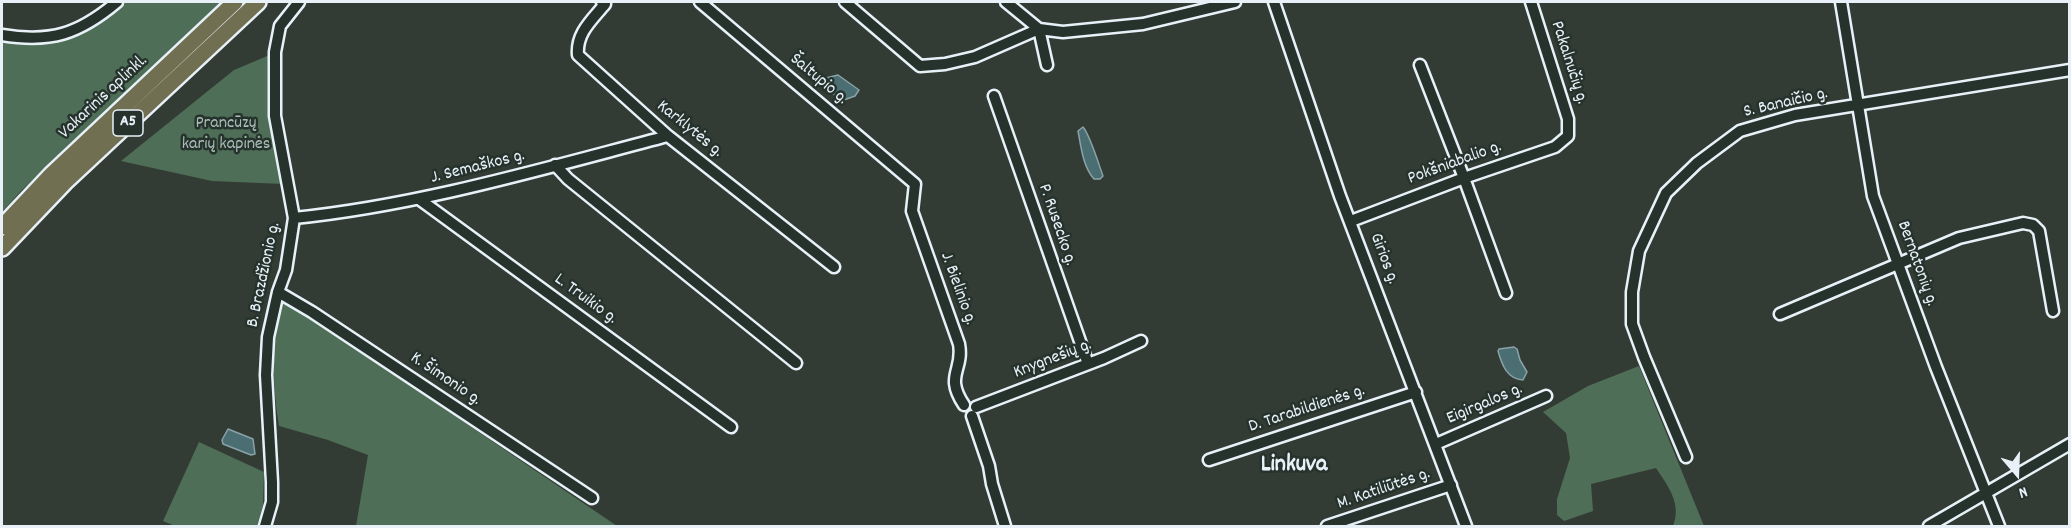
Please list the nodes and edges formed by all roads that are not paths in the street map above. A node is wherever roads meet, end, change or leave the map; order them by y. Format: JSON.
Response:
{"nodes":[{"id":1,"x":117,"y":2,"type":"edge"},
{"id":2,"x":235,"y":2,"type":"edge"},
{"id":3,"x":258,"y":2,"type":"edge"},
{"id":4,"x":299,"y":2,"type":"edge"},
{"id":5,"x":602,"y":2,"type":"edge"},
{"id":6,"x":700,"y":2,"type":"edge"},
{"id":7,"x":844,"y":2,"type":"edge"},
{"id":8,"x":1006,"y":2,"type":"edge"},
{"id":9,"x":1235,"y":2,"type":"edge"},
{"id":10,"x":1274,"y":2,"type":"edge"},
{"id":11,"x":1531,"y":2,"type":"edge"},
{"id":12,"x":1841,"y":2,"type":"edge"},
{"id":13,"x":1039,"y":29,"type":"junction"},
{"id":14,"x":2,"y":35,"type":"edge"},
{"id":15,"x":1047,"y":65,"type":"dead end"},
{"id":16,"x":1420,"y":65,"type":"dead end"},
{"id":17,"x":2070,"y":70,"type":"edge"},
{"id":18,"x":994,"y":96,"type":"dead end"},
{"id":19,"x":1857,"y":106,"type":"junction"},
{"id":20,"x":668,"y":136,"type":"junction"},
{"id":21,"x":1568,"y":136,"type":"joint"},
{"id":22,"x":555,"y":165,"type":"junction"},
{"id":23,"x":1464,"y":177,"type":"junction"},
{"id":24,"x":915,"y":184,"type":"joint"},
{"id":25,"x":419,"y":199,"type":"junction"},
{"id":26,"x":294,"y":218,"type":"junction"},
{"id":27,"x":1351,"y":221,"type":"junction"},
{"id":28,"x":2,"y":227,"type":"edge"},
{"id":29,"x":2,"y":248,"type":"edge"},
{"id":30,"x":1898,"y":262,"type":"junction"},
{"id":31,"x":834,"y":267,"type":"dead end"},
{"id":32,"x":278,"y":292,"type":"junction"},
{"id":33,"x":1506,"y":293,"type":"dead end"},
{"id":34,"x":2053,"y":311,"type":"dead end"},
{"id":35,"x":1780,"y":314,"type":"dead end"},
{"id":36,"x":1141,"y":341,"type":"dead end"},
{"id":37,"x":796,"y":363,"type":"dead end"},
{"id":38,"x":1088,"y":364,"type":"junction"},
{"id":39,"x":1416,"y":392,"type":"junction"},
{"id":40,"x":1546,"y":396,"type":"dead end"},
{"id":41,"x":974,"y":412,"type":"junction"},
{"id":42,"x":731,"y":427,"type":"dead end"},
{"id":43,"x":1436,"y":444,"type":"junction"},
{"id":44,"x":2070,"y":444,"type":"edge"},
{"id":45,"x":1686,"y":457,"type":"dead end"},
{"id":46,"x":1209,"y":460,"type":"dead end"},
{"id":47,"x":1451,"y":485,"type":"junction"},
{"id":48,"x":1986,"y":493,"type":"junction"},
{"id":49,"x":592,"y":498,"type":"dead end"},
{"id":50,"x":265,"y":526,"type":"edge"},
{"id":51,"x":1005,"y":526,"type":"edge"},
{"id":52,"x":1327,"y":526,"type":"edge"},
{"id":53,"x":1466,"y":526,"type":"edge"},
{"id":54,"x":1929,"y":526,"type":"edge"},
{"id":55,"x":1999,"y":526,"type":"edge"}],
"edges":[{"from":1,"to":14,"type":"street"},
{"from":2,"to":28,"type":"highway","name":"Vakarinis aplinkl.","number":"A5"},
{"from":3,"to":29,"type":"highway","name":"Vakarinis aplinkl.","number":"A5"},
{"from":4,"to":26,"type":"street","name":"B. Brazdžionio g."},
{"from":5,"to":20,"type":"street","name":"Karklytės g."},
{"from":6,"to":24,"type":"street","name":"Šaltupio g."},
{"from":7,"to":13,"type":"street"},
{"from":8,"to":13,"type":"street"},
{"from":9,"to":13,"type":"street"},
{"from":10,"to":27,"type":"street","name":"Girios g."},
{"from":11,"to":21,"type":"street","name":"Pakalnučių g."},
{"from":12,"to":19,"type":"street","name":"Bernatonių g."},
{"from":13,"to":15,"type":"street"},
{"from":16,"to":23,"type":"street"},
{"from":17,"to":19,"type":"street","name":"S. Banaičio g."},
{"from":18,"to":38,"type":"street","name":"P. Rusecko g."},
{"from":19,"to":30,"type":"street","name":"Bernatonių g."},
{"from":19,"to":45,"type":"street","name":"S. Banaičio g."},
{"from":20,"to":22,"type":"street","name":"J. Semaškos g."},
{"from":20,"to":31,"type":"street","name":"Karklytės g."},
{"from":21,"to":23,"type":"street","name":"Pokšniabalio g."},
{"from":22,"to":25,"type":"street","name":"J. Semaškos g."},
{"from":22,"to":37,"type":"street"},
{"from":23,"to":27,"type":"street","name":"Pokšniabalio g."},
{"from":23,"to":33,"type":"street"},
{"from":24,"to":41,"type":"street","name":"J. Bielinio g."},
{"from":25,"to":26,"type":"street","name":"J. Semaškos g."},
{"from":25,"to":42,"type":"street","name":"L. Truikio g."},
{"from":26,"to":32,"type":"street","name":"B. Brazdžionio g."},
{"from":27,"to":39,"type":"street","name":"Girios g."},
{"from":30,"to":34,"type":"street"},
{"from":30,"to":35,"type":"street"},
{"from":30,"to":48,"type":"street","name":"Bernatonių g."},
{"from":32,"to":49,"type":"street","name":"K. Šimonio g."},
{"from":32,"to":50,"type":"street","name":"B. Brazdžionio g."},
{"from":36,"to":38,"type":"street","name":"Knygnešių g."},
{"from":38,"to":41,"type":"street","name":"Knygnešių g."},
{"from":39,"to":43,"type":"street","name":"Girios g."},
{"from":39,"to":46,"type":"street","name":"D. Tarabildienės g."},
{"from":40,"to":43,"type":"street","name":"Eigirgalos g."},
{"from":41,"to":51,"type":"street"},
{"from":43,"to":47,"type":"street","name":"Girios g."},
{"from":44,"to":48,"type":"street"},
{"from":47,"to":52,"type":"street","name":"M. Katiliūtės g."},
{"from":47,"to":53,"type":"street","name":"Girios g."},
{"from":48,"to":54,"type":"street"},
{"from":48,"to":55,"type":"street","name":"Bernatonių g."}]}
